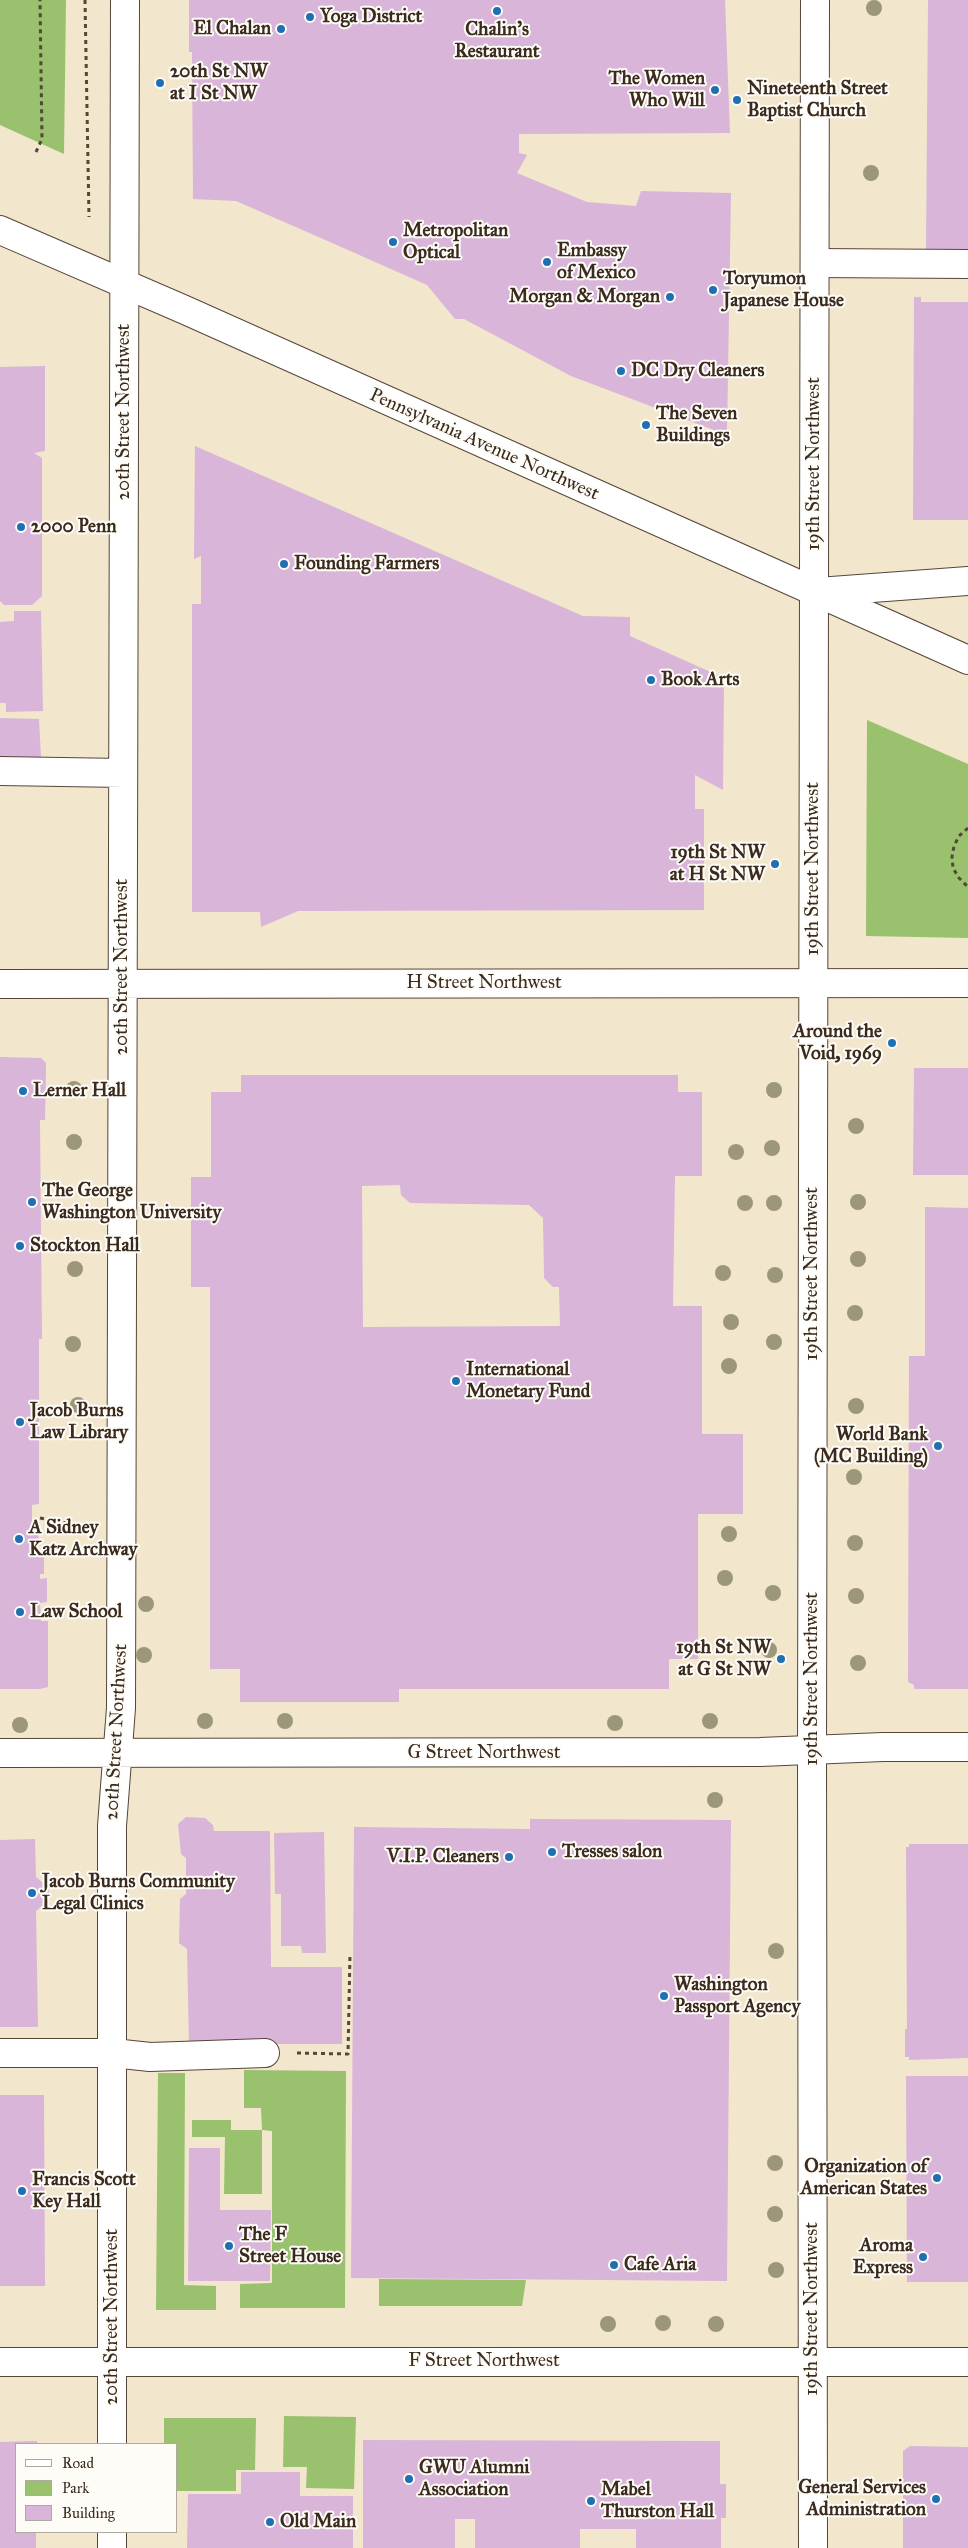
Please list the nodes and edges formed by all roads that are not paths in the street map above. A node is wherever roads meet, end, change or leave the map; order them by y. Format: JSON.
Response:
{"nodes":[{"id":1,"x":125,"y":0,"type":"edge"},
{"id":2,"x":815,"y":0,"type":"edge"},
{"id":3,"x":0,"y":230,"type":"edge"},
{"id":4,"x":815,"y":263,"type":"junction"},
{"id":5,"x":968,"y":264,"type":"edge"},
{"id":6,"x":124,"y":284,"type":"junction"},
{"id":7,"x":968,"y":581,"type":"edge"},
{"id":8,"x":814,"y":592,"type":"junction"},
{"id":9,"x":968,"y":660,"type":"edge"},
{"id":10,"x":0,"y":771,"type":"edge"},
{"id":11,"x":123,"y":773,"type":"junction"},
{"id":12,"x":122,"y":982,"type":"junction"},
{"id":13,"x":968,"y":983,"type":"edge"},
{"id":14,"x":0,"y":984,"type":"edge"},
{"id":15,"x":813,"y":984,"type":"junction"},
{"id":16,"x":968,"y":1747,"type":"edge"},
{"id":17,"x":812,"y":1750,"type":"junction"},
{"id":18,"x":0,"y":1753,"type":"edge"},
{"id":19,"x":118,"y":1753,"type":"junction"},
{"id":20,"x":0,"y":2054,"type":"edge"},
{"id":21,"x":113,"y":2054,"type":"junction"},
{"id":22,"x":265,"y":2054,"type":"dead end"},
{"id":23,"x":812,"y":2361,"type":"junction"},
{"id":24,"x":0,"y":2362,"type":"edge"},
{"id":25,"x":112,"y":2362,"type":"junction"},
{"id":26,"x":968,"y":2362,"type":"edge"},
{"id":27,"x":112,"y":2443,"type":"edge"},
{"id":28,"x":112,"y":2533,"type":"edge"},
{"id":29,"x":112,"y":2548,"type":"edge"},
{"id":30,"x":813,"y":2548,"type":"edge"}],
"edges":[{"from":1,"to":6,"type":"street","name":"20th Street Northwest"},
{"from":2,"to":4,"type":"street","name":"19th Street Northwest"},
{"from":3,"to":6,"type":"street","name":"Pennsylvania Avenue Northwest"},
{"from":4,"to":5,"type":"street"},
{"from":4,"to":8,"type":"street","name":"19th Street Northwest"},
{"from":6,"to":8,"type":"street","name":"Pennsylvania Avenue Northwest"},
{"from":6,"to":11,"type":"street","name":"20th Street Northwest"},
{"from":7,"to":8,"type":"street"},
{"from":8,"to":9,"type":"street","name":"Pennsylvania Avenue Northwest"},
{"from":8,"to":15,"type":"street","name":"19th Street Northwest"},
{"from":10,"to":11,"type":"street"},
{"from":11,"to":12,"type":"street","name":"20th Street Northwest"},
{"from":12,"to":14,"type":"street","name":"H Street Northwest"},
{"from":12,"to":15,"type":"street","name":"H Street Northwest"},
{"from":12,"to":19,"type":"street","name":"20th Street Northwest"},
{"from":13,"to":15,"type":"street","name":"H Street Northwest"},
{"from":15,"to":17,"type":"street","name":"19th Street Northwest"},
{"from":16,"to":17,"type":"street","name":"G Street Northwest"},
{"from":17,"to":19,"type":"street","name":"G Street Northwest"},
{"from":17,"to":23,"type":"street","name":"19th Street Northwest"},
{"from":18,"to":19,"type":"street","name":"G Street Northwest"},
{"from":19,"to":21,"type":"street","name":"20th Street Northwest"},
{"from":20,"to":21,"type":"street"},
{"from":21,"to":22,"type":"street"},
{"from":21,"to":25,"type":"street","name":"20th Street Northwest"},
{"from":23,"to":25,"type":"street","name":"F Street Northwest"},
{"from":23,"to":26,"type":"street","name":"F Street Northwest"},
{"from":23,"to":30,"type":"street","name":"19th Street Northwest"},
{"from":24,"to":25,"type":"street","name":"F Street Northwest"},
{"from":25,"to":27,"type":"street","name":"20th Street Northwest"},
{"from":28,"to":29,"type":"street"}]}
